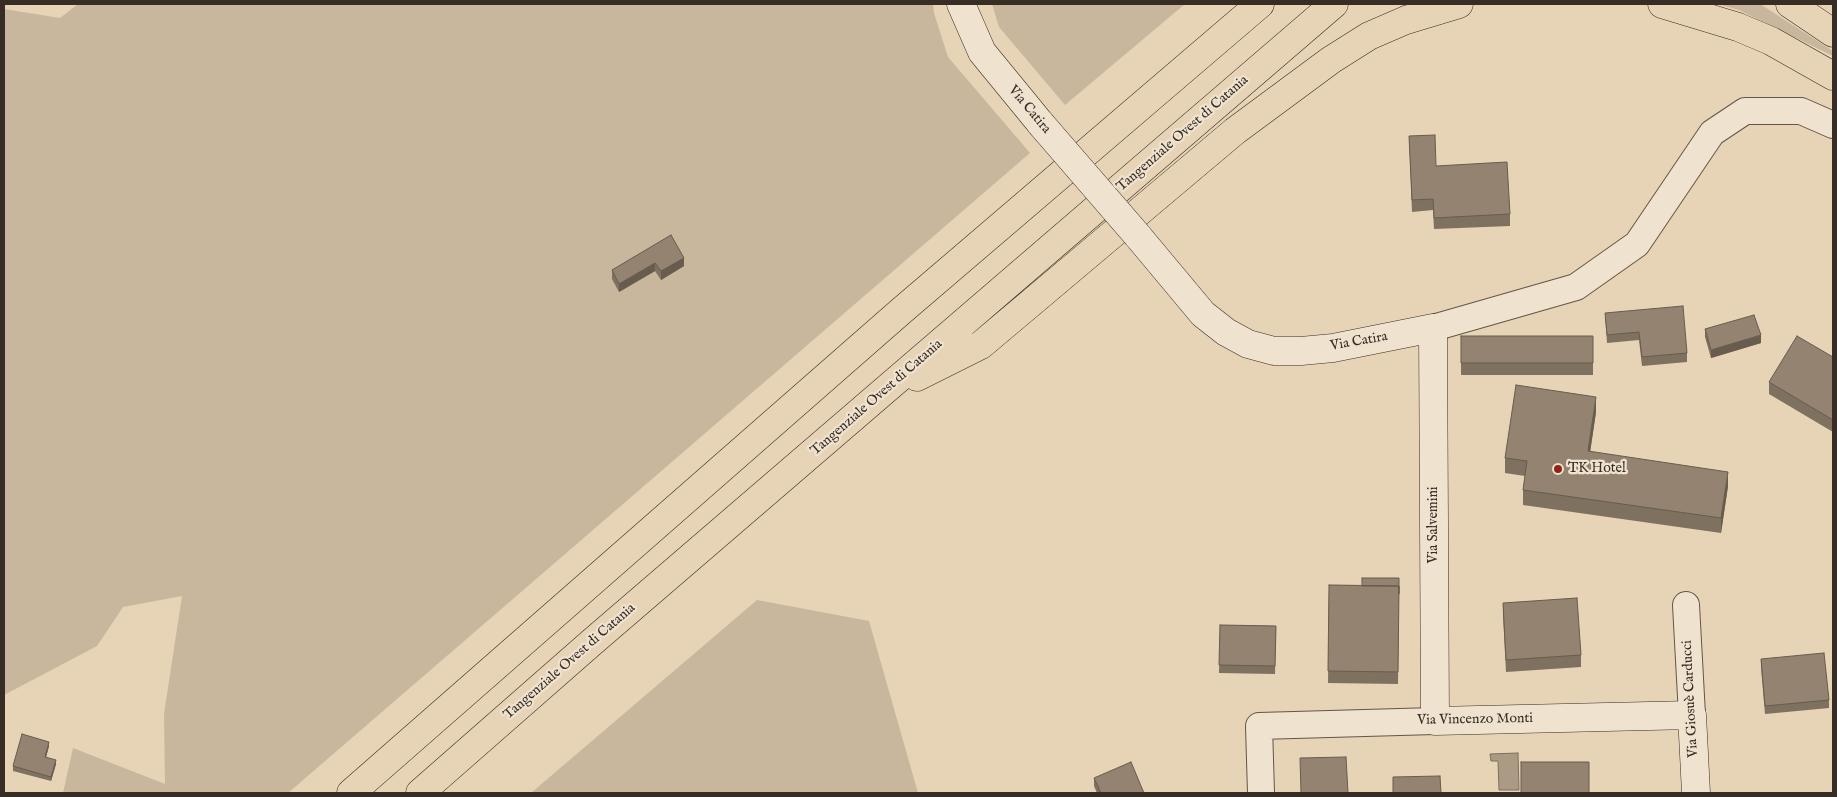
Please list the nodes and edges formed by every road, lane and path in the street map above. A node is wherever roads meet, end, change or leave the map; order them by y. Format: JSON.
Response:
{"nodes":[{"id":1,"x":961,"y":4,"type":"edge"},
{"id":2,"x":1234,"y":4,"type":"edge"},
{"id":3,"x":1260,"y":4,"type":"edge"},
{"id":4,"x":1334,"y":4,"type":"edge"},
{"id":5,"x":1459,"y":4,"type":"edge"},
{"id":6,"x":1662,"y":4,"type":"edge"},
{"id":7,"x":1790,"y":4,"type":"edge"},
{"id":8,"x":1798,"y":4,"type":"edge"},
{"id":9,"x":1833,"y":25,"type":"edge"},
{"id":10,"x":1833,"y":33,"type":"edge"},
{"id":11,"x":1833,"y":76,"type":"edge"},
{"id":12,"x":1155,"y":94,"type":"junction"},
{"id":13,"x":1833,"y":124,"type":"edge"},
{"id":14,"x":1433,"y":328,"type":"junction"},
{"id":15,"x":876,"y":399,"type":"junction"},
{"id":16,"x":1686,"y":605,"type":"dead end"},
{"id":17,"x":1692,"y":715,"type":"junction"},
{"id":18,"x":1435,"y":721,"type":"junction"},
{"id":19,"x":352,"y":793,"type":"edge"},
{"id":20,"x":420,"y":793,"type":"edge"},
{"id":21,"x":1261,"y":793,"type":"edge"},
{"id":22,"x":1696,"y":793,"type":"edge"}],
"edges":[{"from":1,"to":14,"type":"street","name":"Via Catira","bridge":true},
{"from":2,"to":12,"type":"highway"},
{"from":3,"to":12,"type":"highway"},
{"from":4,"to":15,"type":"highway","name":"Tangenziale Ovest di Catania"},
{"from":5,"to":15,"type":"highway"},
{"from":6,"to":11,"type":"highway"},
{"from":7,"to":10,"type":"highway"},
{"from":8,"to":9,"type":"highway"},
{"from":12,"to":19,"type":"highway"},
{"from":13,"to":14,"type":"street","name":"Via Catira"},
{"from":14,"to":18,"type":"street","name":"Via Salvemini"},
{"from":15,"to":20,"type":"highway","name":"Tangenziale Ovest di Catania"},
{"from":16,"to":17,"type":"street","name":"Via Giosuè Carducci"},
{"from":17,"to":18,"type":"street","name":"Via Vincenzo Monti"},
{"from":17,"to":22,"type":"street","name":"Via Giosuè Carducci"},
{"from":18,"to":21,"type":"street","name":"Via Vincenzo Monti"}]}
